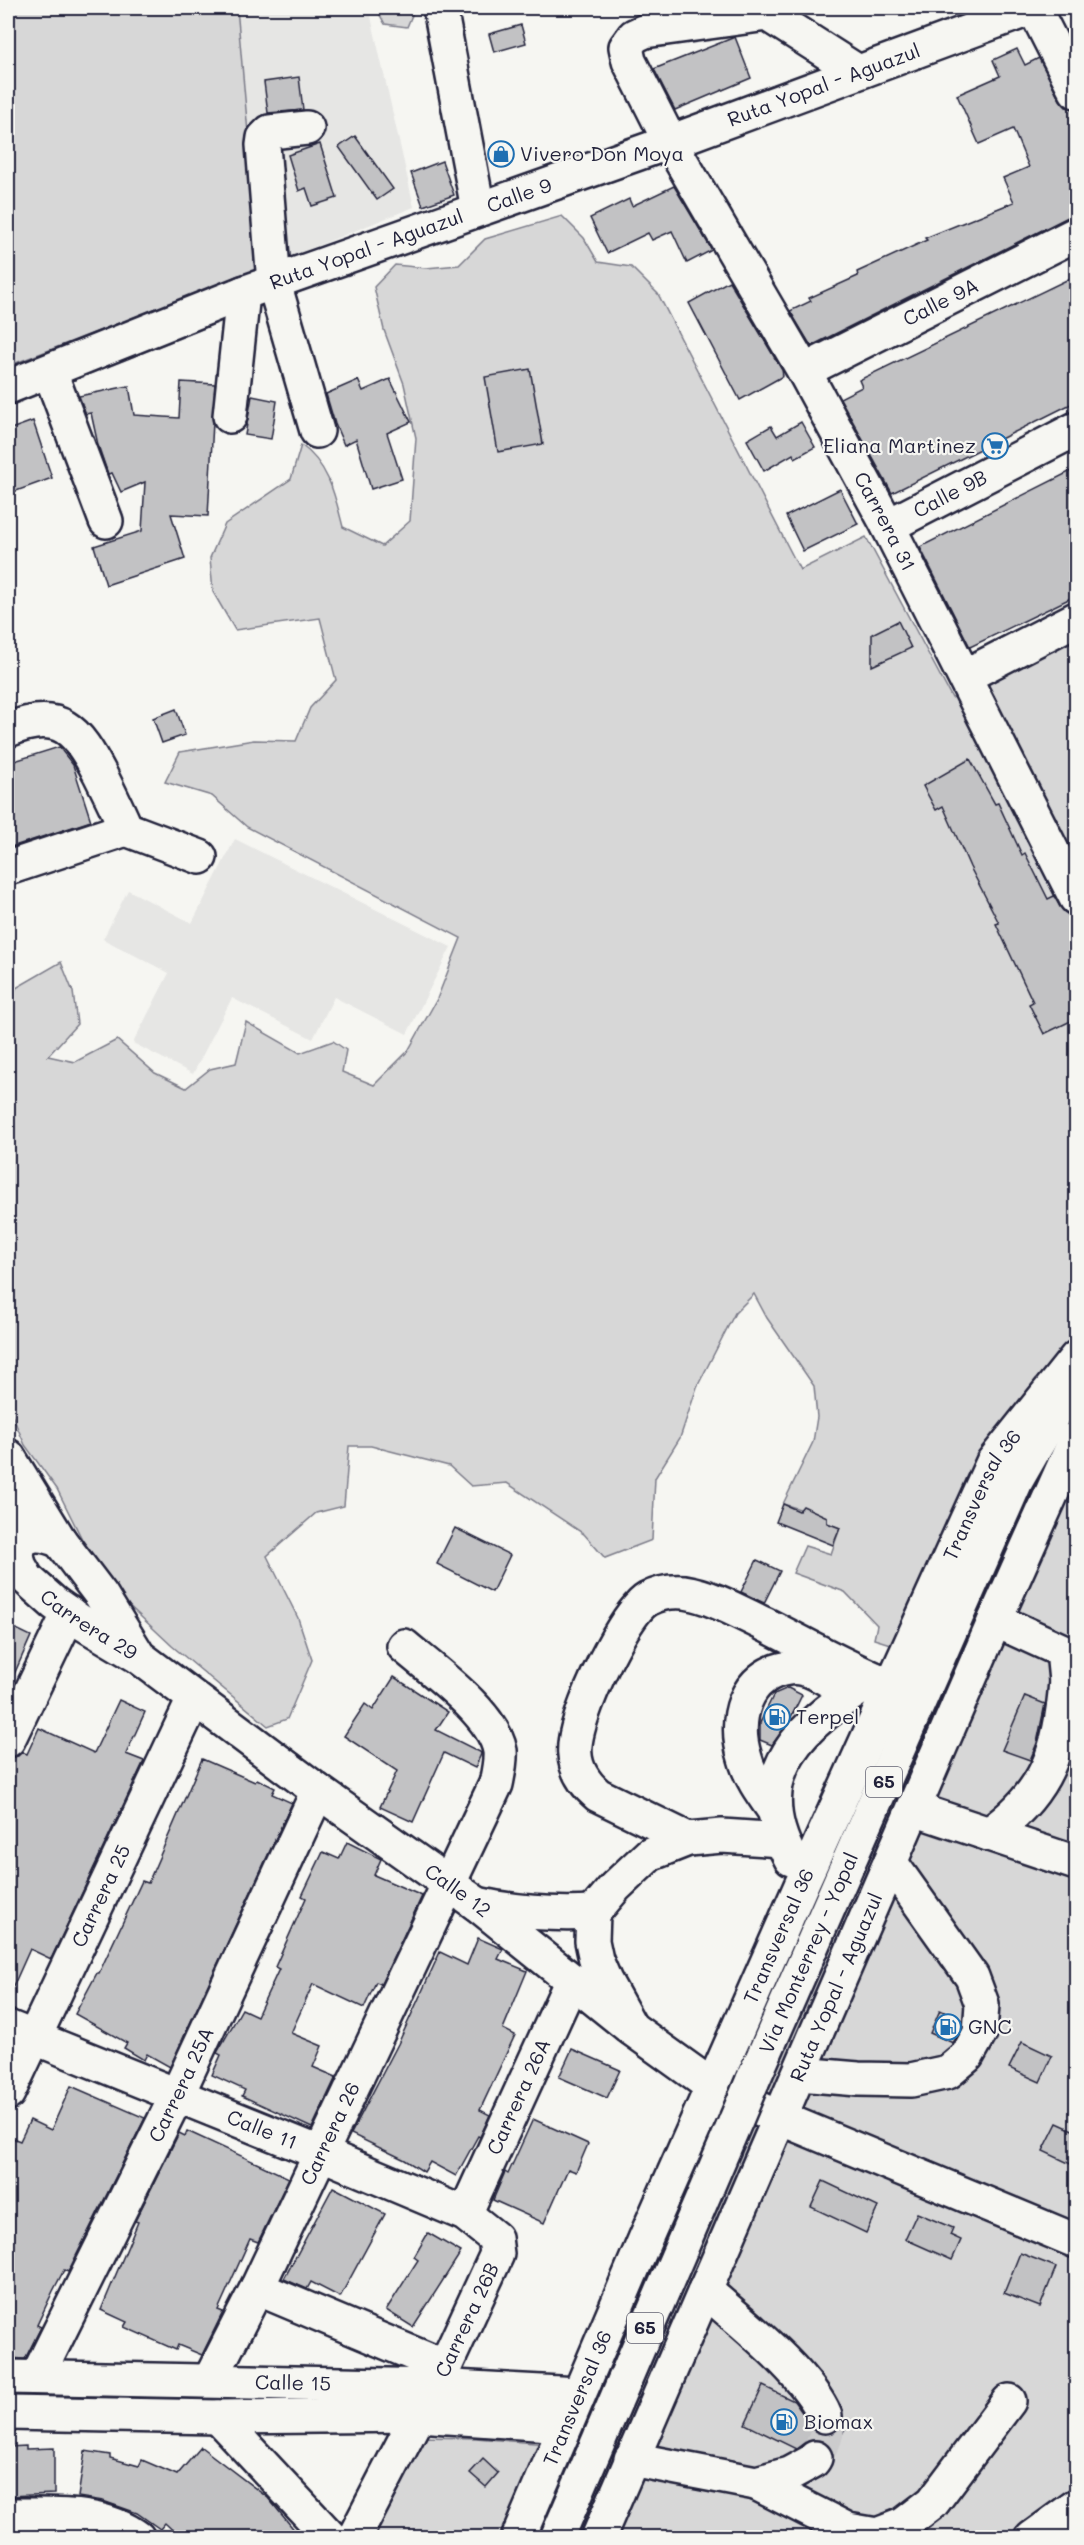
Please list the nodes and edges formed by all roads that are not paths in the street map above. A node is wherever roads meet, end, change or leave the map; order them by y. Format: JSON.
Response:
{"nodes":[{"id":1,"x":440,"y":8,"type":"edge"},
{"id":2,"x":1033,"y":8,"type":"edge"},
{"id":3,"x":858,"y":72,"type":"junction"},
{"id":4,"x":1077,"y":91,"type":"edge"},
{"id":5,"x":307,"y":129,"type":"dead end"},
{"id":6,"x":670,"y":142,"type":"junction"},
{"id":7,"x":478,"y":209,"type":"junction"},
{"id":8,"x":1077,"y":234,"type":"edge"},
{"id":9,"x":274,"y":283,"type":"junction"},
{"id":10,"x":243,"y":292,"type":"junction"},
{"id":11,"x":804,"y":371,"type":"junction"},
{"id":12,"x":50,"y":372,"type":"junction"},
{"id":13,"x":8,"y":387,"type":"edge"},
{"id":14,"x":230,"y":416,"type":"dead end"},
{"id":15,"x":1077,"y":429,"type":"edge"},
{"id":16,"x":317,"y":431,"type":"dead end"},
{"id":17,"x":106,"y":521,"type":"dead end"},
{"id":18,"x":888,"y":526,"type":"junction"},
{"id":19,"x":1077,"y":619,"type":"edge"},
{"id":20,"x":965,"y":676,"type":"junction"},
{"id":21,"x":10,"y":722,"type":"edge"},
{"id":22,"x":126,"y":829,"type":"junction"},
{"id":23,"x":200,"y":857,"type":"dead end"},
{"id":24,"x":8,"y":868,"type":"edge"},
{"id":25,"x":1077,"y":898,"type":"edge"},
{"id":26,"x":1077,"y":1358,"type":"edge"},
{"id":27,"x":1077,"y":1376,"type":"edge"},
{"id":28,"x":1077,"y":1439,"type":"edge"},
{"id":29,"x":8,"y":1456,"type":"edge"},
{"id":30,"x":8,"y":1508,"type":"edge"},
{"id":31,"x":60,"y":1541,"type":"junction"},
{"id":32,"x":17,"y":1555,"type":"edge"},
{"id":33,"x":69,"y":1613,"type":"junction"},
{"id":34,"x":995,"y":1620,"type":"junction"},
{"id":35,"x":404,"y":1646,"type":"dead end"},
{"id":36,"x":138,"y":1656,"type":"junction"},
{"id":37,"x":1071,"y":1684,"type":"edge"},
{"id":38,"x":872,"y":1686,"type":"junction"},
{"id":39,"x":194,"y":1699,"type":"junction"},
{"id":40,"x":8,"y":1740,"type":"edge"},
{"id":41,"x":318,"y":1791,"type":"junction"},
{"id":42,"x":914,"y":1809,"type":"junction"},
{"id":43,"x":777,"y":1825,"type":"junction"},
{"id":44,"x":988,"y":1834,"type":"junction"},
{"id":45,"x":688,"y":1839,"type":"junction"},
{"id":46,"x":891,"y":1863,"type":"junction"},
{"id":47,"x":1077,"y":1863,"type":"edge"},
{"id":48,"x":803,"y":1881,"type":"junction"},
{"id":49,"x":449,"y":1885,"type":"junction"},
{"id":50,"x":477,"y":1904,"type":"junction"},
{"id":51,"x":593,"y":1913,"type":"junction"},
{"id":52,"x":572,"y":1980,"type":"junction"},
{"id":53,"x":631,"y":2028,"type":"junction"},
{"id":54,"x":21,"y":2032,"type":"edge"},
{"id":55,"x":800,"y":2074,"type":"junction"},
{"id":56,"x":713,"y":2087,"type":"junction"},
{"id":57,"x":8,"y":2093,"type":"edge"},
{"id":58,"x":177,"y":2095,"type":"junction"},
{"id":59,"x":780,"y":2118,"type":"junction"},
{"id":60,"x":320,"y":2153,"type":"junction"},
{"id":61,"x":465,"y":2214,"type":"junction"},
{"id":62,"x":1077,"y":2241,"type":"edge"},
{"id":63,"x":497,"y":2254,"type":"joint"},
{"id":64,"x":257,"y":2288,"type":"junction"},
{"id":65,"x":705,"y":2290,"type":"junction"},
{"id":66,"x":22,"y":2377,"type":"edge"},
{"id":67,"x":440,"y":2377,"type":"junction"},
{"id":68,"x":168,"y":2379,"type":"junction"},
{"id":69,"x":210,"y":2380,"type":"junction"},
{"id":70,"x":578,"y":2394,"type":"junction"},
{"id":71,"x":1009,"y":2401,"type":"dead end"},
{"id":72,"x":8,"y":2413,"type":"edge"},
{"id":73,"x":418,"y":2415,"type":"junction"},
{"id":74,"x":160,"y":2416,"type":"junction"},
{"id":75,"x":825,"y":2416,"type":"tunnel mouth"},
{"id":76,"x":218,"y":2417,"type":"junction"},
{"id":77,"x":565,"y":2424,"type":"junction"},
{"id":78,"x":814,"y":2457,"type":"tunnel mouth"},
{"id":79,"x":631,"y":2459,"type":"junction"},
{"id":80,"x":756,"y":2483,"type":"junction"},
{"id":81,"x":1077,"y":2506,"type":"edge"},
{"id":82,"x":8,"y":2515,"type":"edge"},
{"id":83,"x":138,"y":2538,"type":"edge"},
{"id":84,"x":331,"y":2538,"type":"edge"},
{"id":85,"x":354,"y":2538,"type":"edge"},
{"id":86,"x":518,"y":2538,"type":"edge"},
{"id":87,"x":557,"y":2538,"type":"edge"},
{"id":88,"x":598,"y":2538,"type":"edge"},
{"id":89,"x":1032,"y":2538,"type":"edge"}],
"edges":[{"from":1,"to":7,"type":"main road"},
{"from":2,"to":3,"type":"main road","name":"Ruta Yopal - Aguazul"},
{"from":2,"to":4,"type":"main road"},
{"from":3,"to":6,"type":"main road","name":"Ruta Yopal - Aguazul"},
{"from":3,"to":6,"type":"main road","name":"Carrera 31"},
{"from":5,"to":9,"type":"main road"},
{"from":6,"to":7,"type":"main road","name":"Ruta Yopal - Aguazul"},
{"from":6,"to":11,"type":"main road","name":"Carrera 31"},
{"from":7,"to":9,"type":"main road","name":"Ruta Yopal - Aguazul"},
{"from":8,"to":11,"type":"main road","name":"Calle 9A"},
{"from":9,"to":10,"type":"main road","name":"Ruta Yopal - Aguazul"},
{"from":9,"to":16,"type":"main road"},
{"from":10,"to":12,"type":"main road","name":"Ruta Yopal - Aguazul"},
{"from":10,"to":14,"type":"main road"},
{"from":11,"to":18,"type":"main road","name":"Carrera 31"},
{"from":12,"to":13,"type":"main road","name":"Ruta Yopal - Aguazul"},
{"from":12,"to":17,"type":"main road"},
{"from":15,"to":18,"type":"main road","name":"Calle 9B"},
{"from":18,"to":20,"type":"main road","name":"Carrera 31"},
{"from":19,"to":20,"type":"main road"},
{"from":20,"to":25,"type":"main road","name":"Carrera 31"},
{"from":21,"to":22,"type":"main road"},
{"from":22,"to":23,"type":"main road"},
{"from":22,"to":24,"type":"main road"},
{"from":26,"to":38,"type":"main road","name":"Transversal 36","number":"65"},
{"from":27,"to":87,"type":"main road","name":"Vía Monterrey - Yopal","number":"65","bridge":true},
{"from":28,"to":34,"type":"main road","name":"Ruta Yopal - Aguazul"},
{"from":29,"to":31,"type":"main road","name":"Carrera 29"},
{"from":30,"to":32,"type":"main road","name":"Carrera 29"},
{"from":31,"to":32,"type":"main road"},
{"from":31,"to":36,"type":"main road","name":"Carrera 29"},
{"from":32,"to":33,"type":"main road","name":"Carrera 29"},
{"from":33,"to":36,"type":"main road","name":"Carrera 29"},
{"from":33,"to":40,"type":"main road"},
{"from":34,"to":37,"type":"main road"},
{"from":34,"to":42,"type":"main road","name":"Ruta Yopal - Aguazul"},
{"from":35,"to":49,"type":"main road","name":"Carrera 26"},
{"from":36,"to":39,"type":"main road","name":"Calle 12"},
{"from":37,"to":44,"type":"main road"},
{"from":38,"to":43,"type":"main road"},
{"from":38,"to":43,"type":"main road"},
{"from":38,"to":45,"type":"main road"},
{"from":38,"to":48,"type":"main road","name":"Transversal 36","number":"65"},
{"from":39,"to":41,"type":"main road","name":"Calle 12"},
{"from":39,"to":54,"type":"main road","name":"Carrera 25"},
{"from":41,"to":49,"type":"main road","name":"Calle 12"},
{"from":41,"to":58,"type":"main road","name":"Carrera 25A"},
{"from":42,"to":44,"type":"main road"},
{"from":42,"to":46,"type":"main road","name":"Ruta Yopal - Aguazul"},
{"from":43,"to":45,"type":"main road"},
{"from":43,"to":48,"type":"main road"},
{"from":44,"to":47,"type":"main road"},
{"from":45,"to":51,"type":"main road"},
{"from":46,"to":55,"type":"main road"},
{"from":46,"to":55,"type":"main road"},
{"from":46,"to":59,"type":"main road","name":"Ruta Yopal - Aguazul"},
{"from":48,"to":56,"type":"main road","name":"Transversal 36","number":"65"},
{"from":49,"to":50,"type":"main road","name":"Calle 12"},
{"from":49,"to":60,"type":"main road","name":"Carrera 26"},
{"from":50,"to":51,"type":"main road"},
{"from":50,"to":52,"type":"main road","name":"Calle 12"},
{"from":51,"to":53,"type":"main road"},
{"from":52,"to":53,"type":"main road","name":"Calle 12"},
{"from":52,"to":61,"type":"main road","name":"Carrera 26A"},
{"from":53,"to":56,"type":"main road","name":"Calle 12"},
{"from":54,"to":57,"type":"main road","name":"Carrera 25"},
{"from":54,"to":58,"type":"main road","name":"Calle 11"},
{"from":55,"to":59,"type":"main road"},
{"from":56,"to":59,"type":"main road","name":"Calle 12"},
{"from":56,"to":70,"type":"main road","name":"Transversal 36","number":"65"},
{"from":58,"to":60,"type":"main road","name":"Calle 11"},
{"from":58,"to":66,"type":"main road","name":"Carrera 25A"},
{"from":59,"to":62,"type":"main road","name":"Calle 12"},
{"from":59,"to":65,"type":"main road","name":"Ruta Yopal - Aguazul"},
{"from":60,"to":61,"type":"main road","name":"Calle 11"},
{"from":60,"to":64,"type":"main road","name":"Carrera 26"},
{"from":61,"to":63,"type":"main road","name":"Calle 11"},
{"from":63,"to":67,"type":"main road","name":"Carrera 26B"},
{"from":64,"to":67,"type":"main road"},
{"from":64,"to":69,"type":"main road","name":"Carrera 26"},
{"from":65,"to":75,"type":"main road"},
{"from":65,"to":79,"type":"main road","name":"Ruta Yopal - Aguazul"},
{"from":66,"to":68,"type":"main road","name":"Calle 15"},
{"from":67,"to":69,"type":"main road","name":"Calle 15"},
{"from":67,"to":70,"type":"main road","name":"Calle 15"},
{"from":68,"to":69,"type":"main road","name":"Calle 15"},
{"from":68,"to":74,"type":"main road"},
{"from":70,"to":77,"type":"main road","name":"Transversal 36","number":"65"},
{"from":71,"to":80,"type":"main road"},
{"from":72,"to":74,"type":"main road","name":"Calle 15"},
{"from":73,"to":76,"type":"main road","name":"Calle 15"},
{"from":73,"to":77,"type":"main road","name":"Calle 15"},
{"from":73,"to":85,"type":"main road"},
{"from":74,"to":76,"type":"main road","name":"Calle 15"},
{"from":76,"to":84,"type":"main road"},
{"from":77,"to":86,"type":"main road","name":"Transversal 36","number":"65"},
{"from":78,"to":80,"type":"main road"},
{"from":79,"to":80,"type":"main road"},
{"from":79,"to":88,"type":"main road","name":"Ruta Yopal - Aguazul"},
{"from":81,"to":89,"type":"main road"},
{"from":82,"to":83,"type":"main road"}]}
